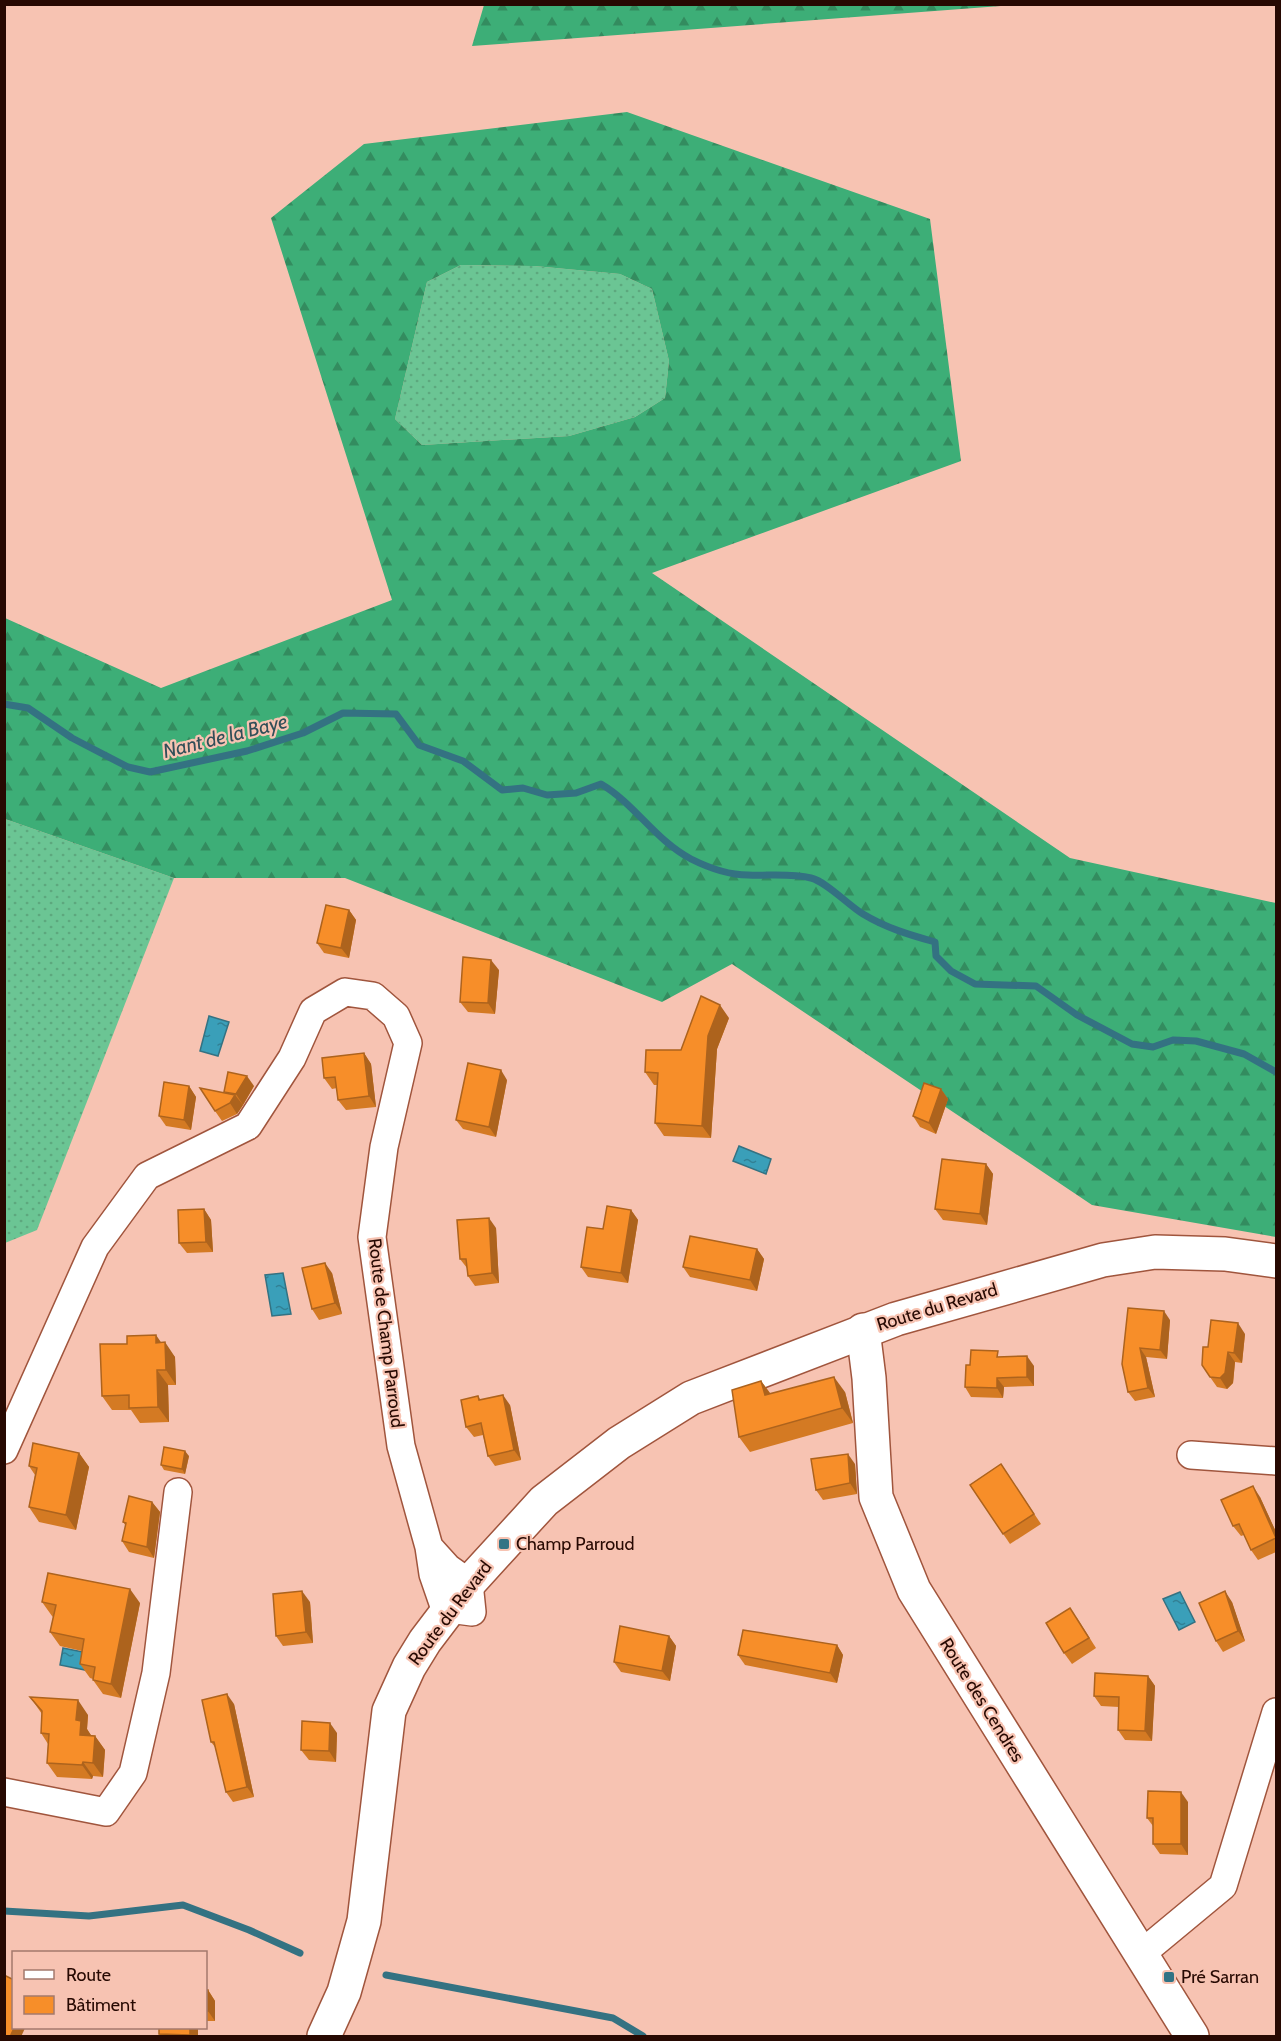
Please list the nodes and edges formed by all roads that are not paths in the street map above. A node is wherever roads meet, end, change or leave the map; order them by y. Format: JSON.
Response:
{"nodes":[{"id":1,"x":1276,"y":1261,"type":"edge"},
{"id":2,"x":863,"y":1330,"type":"junction"},
{"id":3,"x":4,"y":1450,"type":"edge"},
{"id":4,"x":1191,"y":1455,"type":"dead end"},
{"id":5,"x":1276,"y":1461,"type":"edge"},
{"id":6,"x":178,"y":1492,"type":"dead end"},
{"id":7,"x":463,"y":1602,"type":"junction"},
{"id":8,"x":1276,"y":1712,"type":"edge"},
{"id":9,"x":4,"y":1792,"type":"edge"},
{"id":10,"x":1141,"y":1954,"type":"junction"},
{"id":11,"x":324,"y":2037,"type":"edge"},
{"id":12,"x":1192,"y":2037,"type":"edge"}],
"edges":[{"from":1,"to":2,"type":"main road","name":"Route du Revard"},
{"from":2,"to":7,"type":"main road","name":"Route du Revard"},
{"from":2,"to":10,"type":"main road","name":"Route des Cendres"},
{"from":3,"to":7,"type":"street","name":"Route de Champ Parroud"},
{"from":4,"to":5,"type":"street"},
{"from":6,"to":9,"type":"street"},
{"from":7,"to":11,"type":"main road","name":"Route du Revard"},
{"from":8,"to":10,"type":"street"},
{"from":10,"to":12,"type":"main road","name":"Route des Cendres"}]}
